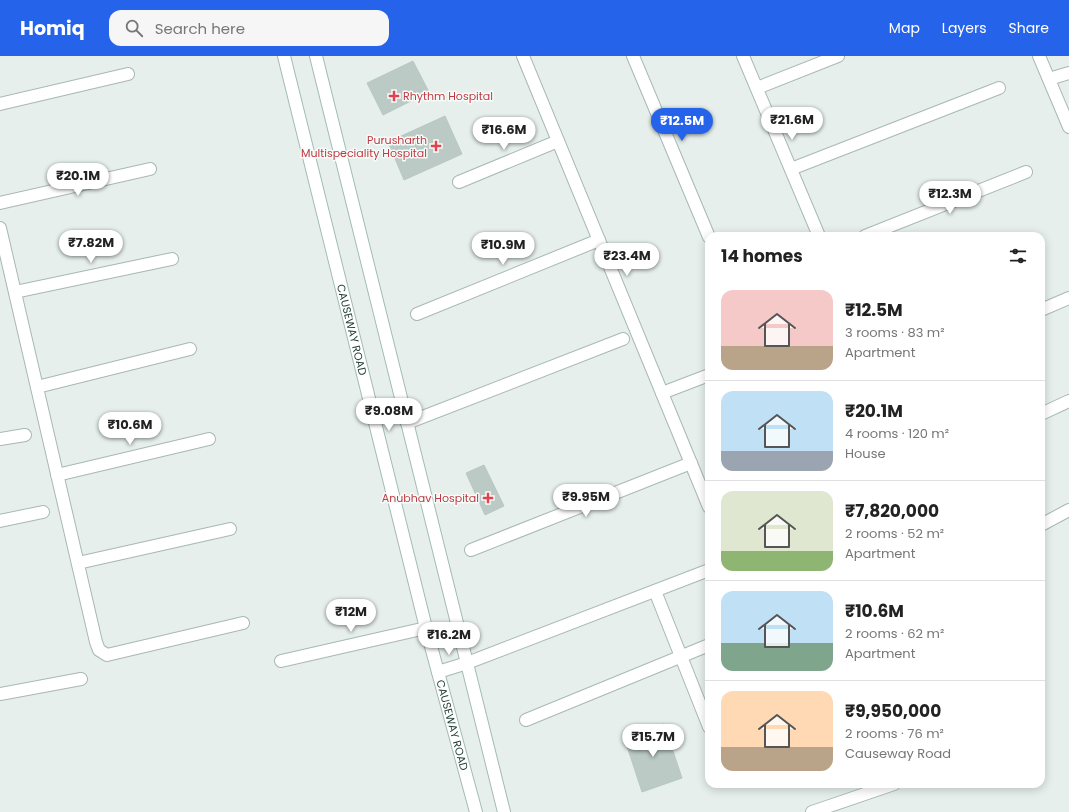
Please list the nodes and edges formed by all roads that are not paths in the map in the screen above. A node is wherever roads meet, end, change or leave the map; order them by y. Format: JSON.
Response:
{"nodes":[{"id":1,"x":284,"y":56,"type":"edge"},
{"id":2,"x":316,"y":56,"type":"edge"},
{"id":3,"x":523,"y":56,"type":"edge"},
{"id":4,"x":633,"y":56,"type":"edge"},
{"id":5,"x":743,"y":56,"type":"edge"},
{"id":6,"x":838,"y":56,"type":"edge"},
{"id":7,"x":1040,"y":56,"type":"edge"},
{"id":8,"x":1069,"y":73,"type":"edge"},
{"id":9,"x":128,"y":74,"type":"dead end"},
{"id":10,"x":1049,"y":79,"type":"junction"},
{"id":11,"x":757,"y":88,"type":"junction"},
{"id":12,"x":999,"y":88,"type":"dead end"},
{"id":13,"x":0,"y":104,"type":"edge"},
{"id":14,"x":1069,"y":126,"type":"edge"},
{"id":15,"x":558,"y":141,"type":"junction"},
{"id":16,"x":150,"y":168,"type":"dead end"},
{"id":17,"x":791,"y":169,"type":"junction"},
{"id":18,"x":1026,"y":172,"type":"dead end"},
{"id":19,"x":459,"y":182,"type":"dead end"},
{"id":20,"x":0,"y":203,"type":"edge"},
{"id":21,"x":0,"y":228,"type":"edge"},
{"id":22,"x":707,"y":232,"type":"edge"},
{"id":23,"x":817,"y":232,"type":"edge"},
{"id":24,"x":876,"y":232,"type":"edge"},
{"id":25,"x":599,"y":240,"type":"junction"},
{"id":26,"x":172,"y":259,"type":"dead end"},
{"id":27,"x":15,"y":292,"type":"junction"},
{"id":28,"x":1069,"y":298,"type":"edge"},
{"id":29,"x":1045,"y":308,"type":"edge"},
{"id":30,"x":416,"y":314,"type":"dead end"},
{"id":31,"x":623,"y":339,"type":"dead end"},
{"id":32,"x":190,"y":349,"type":"dead end"},
{"id":33,"x":705,"y":377,"type":"edge"},
{"id":34,"x":37,"y":387,"type":"junction"},
{"id":35,"x":662,"y":393,"type":"junction"},
{"id":36,"x":1069,"y":401,"type":"edge"},
{"id":37,"x":1045,"y":412,"type":"edge"},
{"id":38,"x":407,"y":423,"type":"junction"},
{"id":39,"x":25,"y":435,"type":"dead end"},
{"id":40,"x":0,"y":439,"type":"edge"},
{"id":41,"x":209,"y":439,"type":"dead end"},
{"id":42,"x":691,"y":463,"type":"junction"},
{"id":43,"x":57,"y":475,"type":"junction"},
{"id":44,"x":705,"y":497,"type":"edge"},
{"id":45,"x":1069,"y":510,"type":"edge"},
{"id":46,"x":43,"y":512,"type":"dead end"},
{"id":47,"x":0,"y":521,"type":"edge"},
{"id":48,"x":1045,"y":523,"type":"edge"},
{"id":49,"x":230,"y":529,"type":"dead end"},
{"id":50,"x":471,"y":550,"type":"dead end"},
{"id":51,"x":78,"y":563,"type":"junction"},
{"id":52,"x":705,"y":572,"type":"edge"},
{"id":53,"x":655,"y":591,"type":"junction"},
{"id":54,"x":243,"y":623,"type":"dead end"},
{"id":55,"x":426,"y":628,"type":"junction"},
{"id":56,"x":705,"y":647,"type":"edge"},
{"id":57,"x":680,"y":657,"type":"junction"},
{"id":58,"x":281,"y":661,"type":"dead end"},
{"id":59,"x":467,"y":663,"type":"junction"},
{"id":60,"x":438,"y":672,"type":"junction"},
{"id":61,"x":81,"y":679,"type":"dead end"},
{"id":62,"x":0,"y":694,"type":"edge"},
{"id":63,"x":705,"y":717,"type":"edge"},
{"id":64,"x":526,"y":720,"type":"dead end"},
{"id":65,"x":882,"y":788,"type":"edge"},
{"id":66,"x":476,"y":812,"type":"edge"},
{"id":67,"x":504,"y":812,"type":"edge"},
{"id":68,"x":812,"y":812,"type":"edge"}],
"edges":[{"from":1,"to":55,"type":"street","name":"CAUSEWAY ROAD"},
{"from":2,"to":38,"type":"street"},
{"from":3,"to":15,"type":"street"},
{"from":4,"to":22,"type":"street"},
{"from":5,"to":11,"type":"street"},
{"from":6,"to":11,"type":"street"},
{"from":7,"to":10,"type":"street"},
{"from":8,"to":10,"type":"street"},
{"from":9,"to":13,"type":"street"},
{"from":10,"to":14,"type":"street"},
{"from":11,"to":17,"type":"street"},
{"from":12,"to":17,"type":"street"},
{"from":15,"to":19,"type":"street"},
{"from":15,"to":25,"type":"street"},
{"from":16,"to":20,"type":"street"},
{"from":17,"to":23,"type":"street"},
{"from":18,"to":24,"type":"street"},
{"from":21,"to":27,"type":"street"},
{"from":25,"to":30,"type":"street"},
{"from":25,"to":35,"type":"street"},
{"from":26,"to":27,"type":"street"},
{"from":27,"to":34,"type":"street"},
{"from":28,"to":29,"type":"street"},
{"from":31,"to":38,"type":"street"},
{"from":32,"to":34,"type":"street"},
{"from":33,"to":35,"type":"street"},
{"from":34,"to":43,"type":"street"},
{"from":35,"to":42,"type":"street"},
{"from":36,"to":37,"type":"street"},
{"from":38,"to":59,"type":"street"},
{"from":39,"to":40,"type":"street"},
{"from":41,"to":43,"type":"street"},
{"from":42,"to":44,"type":"street"},
{"from":42,"to":50,"type":"street"},
{"from":43,"to":51,"type":"street"},
{"from":45,"to":48,"type":"street"},
{"from":46,"to":47,"type":"street"},
{"from":49,"to":51,"type":"street"},
{"from":51,"to":54,"type":"street"},
{"from":52,"to":53,"type":"street"},
{"from":53,"to":57,"type":"street"},
{"from":53,"to":59,"type":"street"},
{"from":55,"to":58,"type":"street"},
{"from":55,"to":60,"type":"street","name":"CAUSEWAY ROAD"},
{"from":56,"to":57,"type":"street"},
{"from":57,"to":63,"type":"street"},
{"from":57,"to":64,"type":"street"},
{"from":59,"to":60,"type":"street"},
{"from":59,"to":67,"type":"street"},
{"from":60,"to":66,"type":"street","name":"CAUSEWAY ROAD"},
{"from":61,"to":62,"type":"street"},
{"from":65,"to":68,"type":"street"}]}
